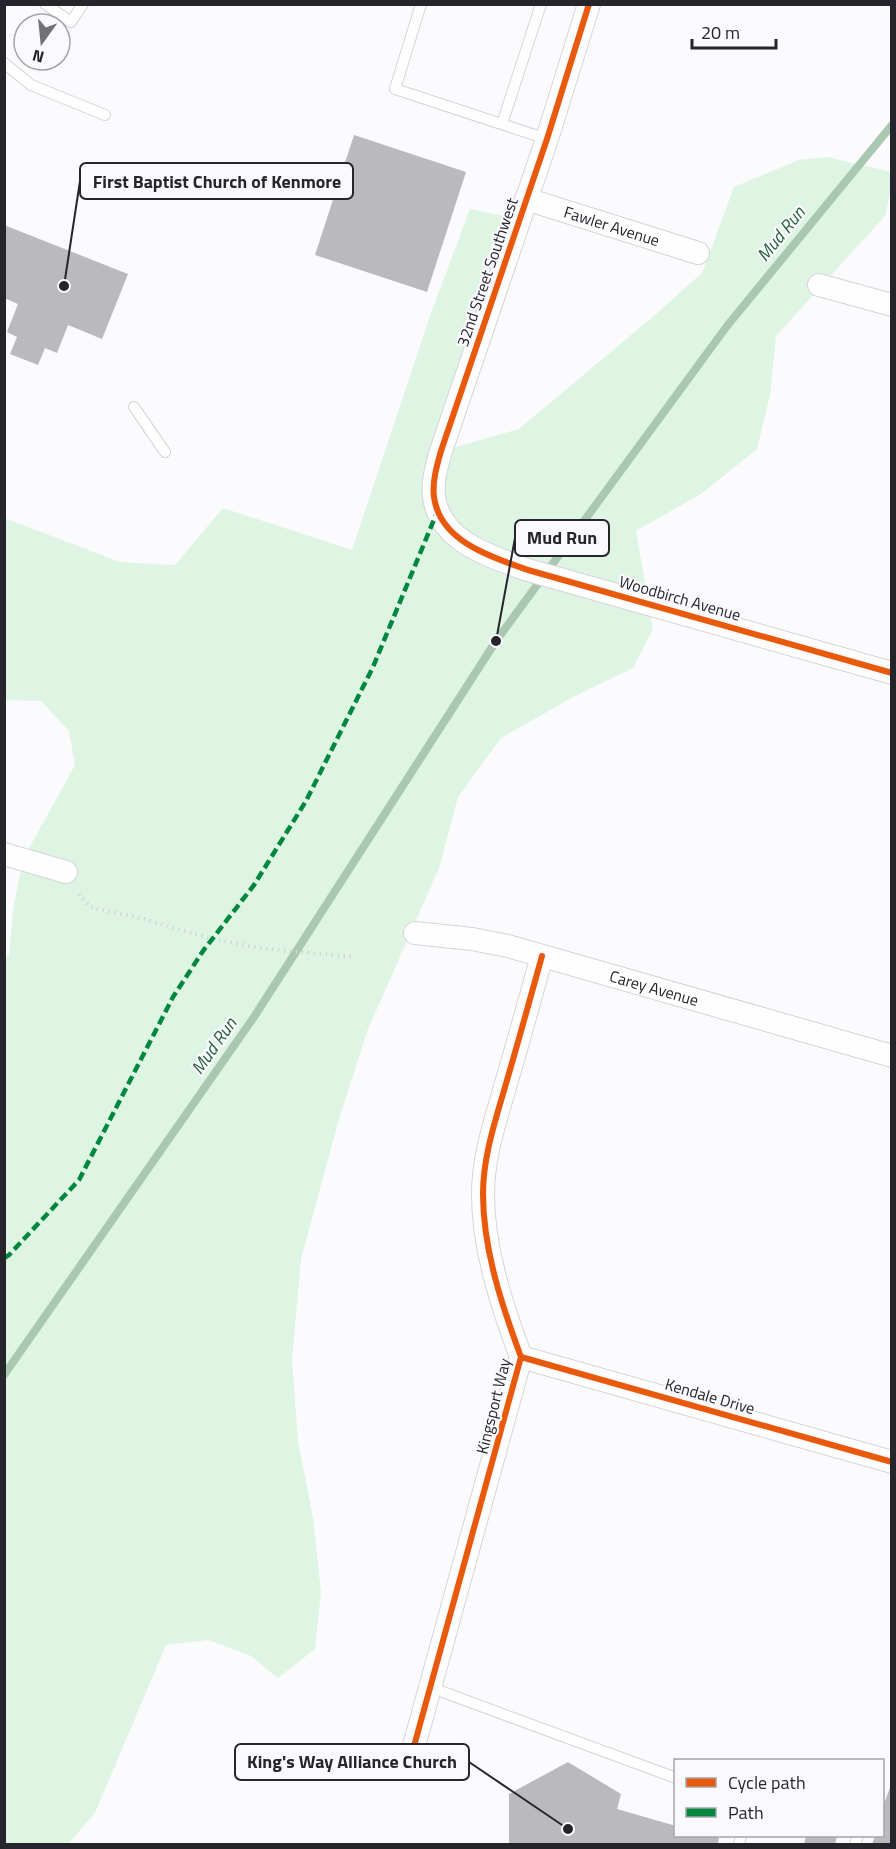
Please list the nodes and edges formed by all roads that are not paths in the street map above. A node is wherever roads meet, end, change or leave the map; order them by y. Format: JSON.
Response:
{"nodes":[{"id":1,"x":45,"y":4,"type":"edge"},
{"id":2,"x":83,"y":4,"type":"edge"},
{"id":3,"x":421,"y":4,"type":"edge"},
{"id":4,"x":541,"y":4,"type":"edge"},
{"id":5,"x":589,"y":4,"type":"edge"},
{"id":6,"x":4,"y":63,"type":"edge"},
{"id":7,"x":105,"y":115,"type":"dead end"},
{"id":8,"x":502,"y":124,"type":"junction"},
{"id":9,"x":547,"y":139,"type":"junction"},
{"id":10,"x":526,"y":199,"type":"junction"},
{"id":11,"x":698,"y":253,"type":"dead end"},
{"id":12,"x":819,"y":285,"type":"dead end"},
{"id":13,"x":891,"y":305,"type":"edge"},
{"id":14,"x":134,"y":406,"type":"dead end"},
{"id":15,"x":165,"y":453,"type":"dead end"},
{"id":16,"x":464,"y":541,"type":"joint"},
{"id":17,"x":891,"y":673,"type":"edge"},
{"id":18,"x":4,"y":854,"type":"edge"},
{"id":19,"x":63,"y":871,"type":"road end"},
{"id":20,"x":415,"y":933,"type":"dead end"},
{"id":21,"x":542,"y":956,"type":"junction"},
{"id":22,"x":891,"y":1056,"type":"edge"},
{"id":23,"x":521,"y":1357,"type":"junction"},
{"id":24,"x":891,"y":1462,"type":"edge"},
{"id":25,"x":432,"y":1688,"type":"junction"},
{"id":26,"x":411,"y":1758,"type":"dead end"},
{"id":27,"x":674,"y":1778,"type":"edge"}],
"edges":[{"from":1,"to":2,"type":"lane"},
{"from":3,"to":8,"type":"lane"},
{"from":4,"to":8,"type":"lane"},
{"from":5,"to":9,"type":"street","name":"32nd Street Southwest"},
{"from":6,"to":7,"type":"lane"},
{"from":8,"to":9,"type":"lane"},
{"from":9,"to":10,"type":"street","name":"32nd Street Southwest"},
{"from":10,"to":11,"type":"street","name":"Fawler Avenue"},
{"from":10,"to":16,"type":"street","name":"32nd Street Southwest"},
{"from":12,"to":13,"type":"street"},
{"from":14,"to":15,"type":"lane"},
{"from":16,"to":17,"type":"street","name":"Woodbirch Avenue"},
{"from":18,"to":19,"type":"street"},
{"from":20,"to":21,"type":"street","name":"Carey Avenue"},
{"from":21,"to":22,"type":"street","name":"Carey Avenue"},
{"from":21,"to":23,"type":"street","name":"Kingsport Way"},
{"from":23,"to":24,"type":"street","name":"Kendale Drive"},
{"from":23,"to":25,"type":"street","name":"Kingsport Way"},
{"from":25,"to":26,"type":"street","name":"Kingsport Way"},
{"from":25,"to":27,"type":"lane"}]}
